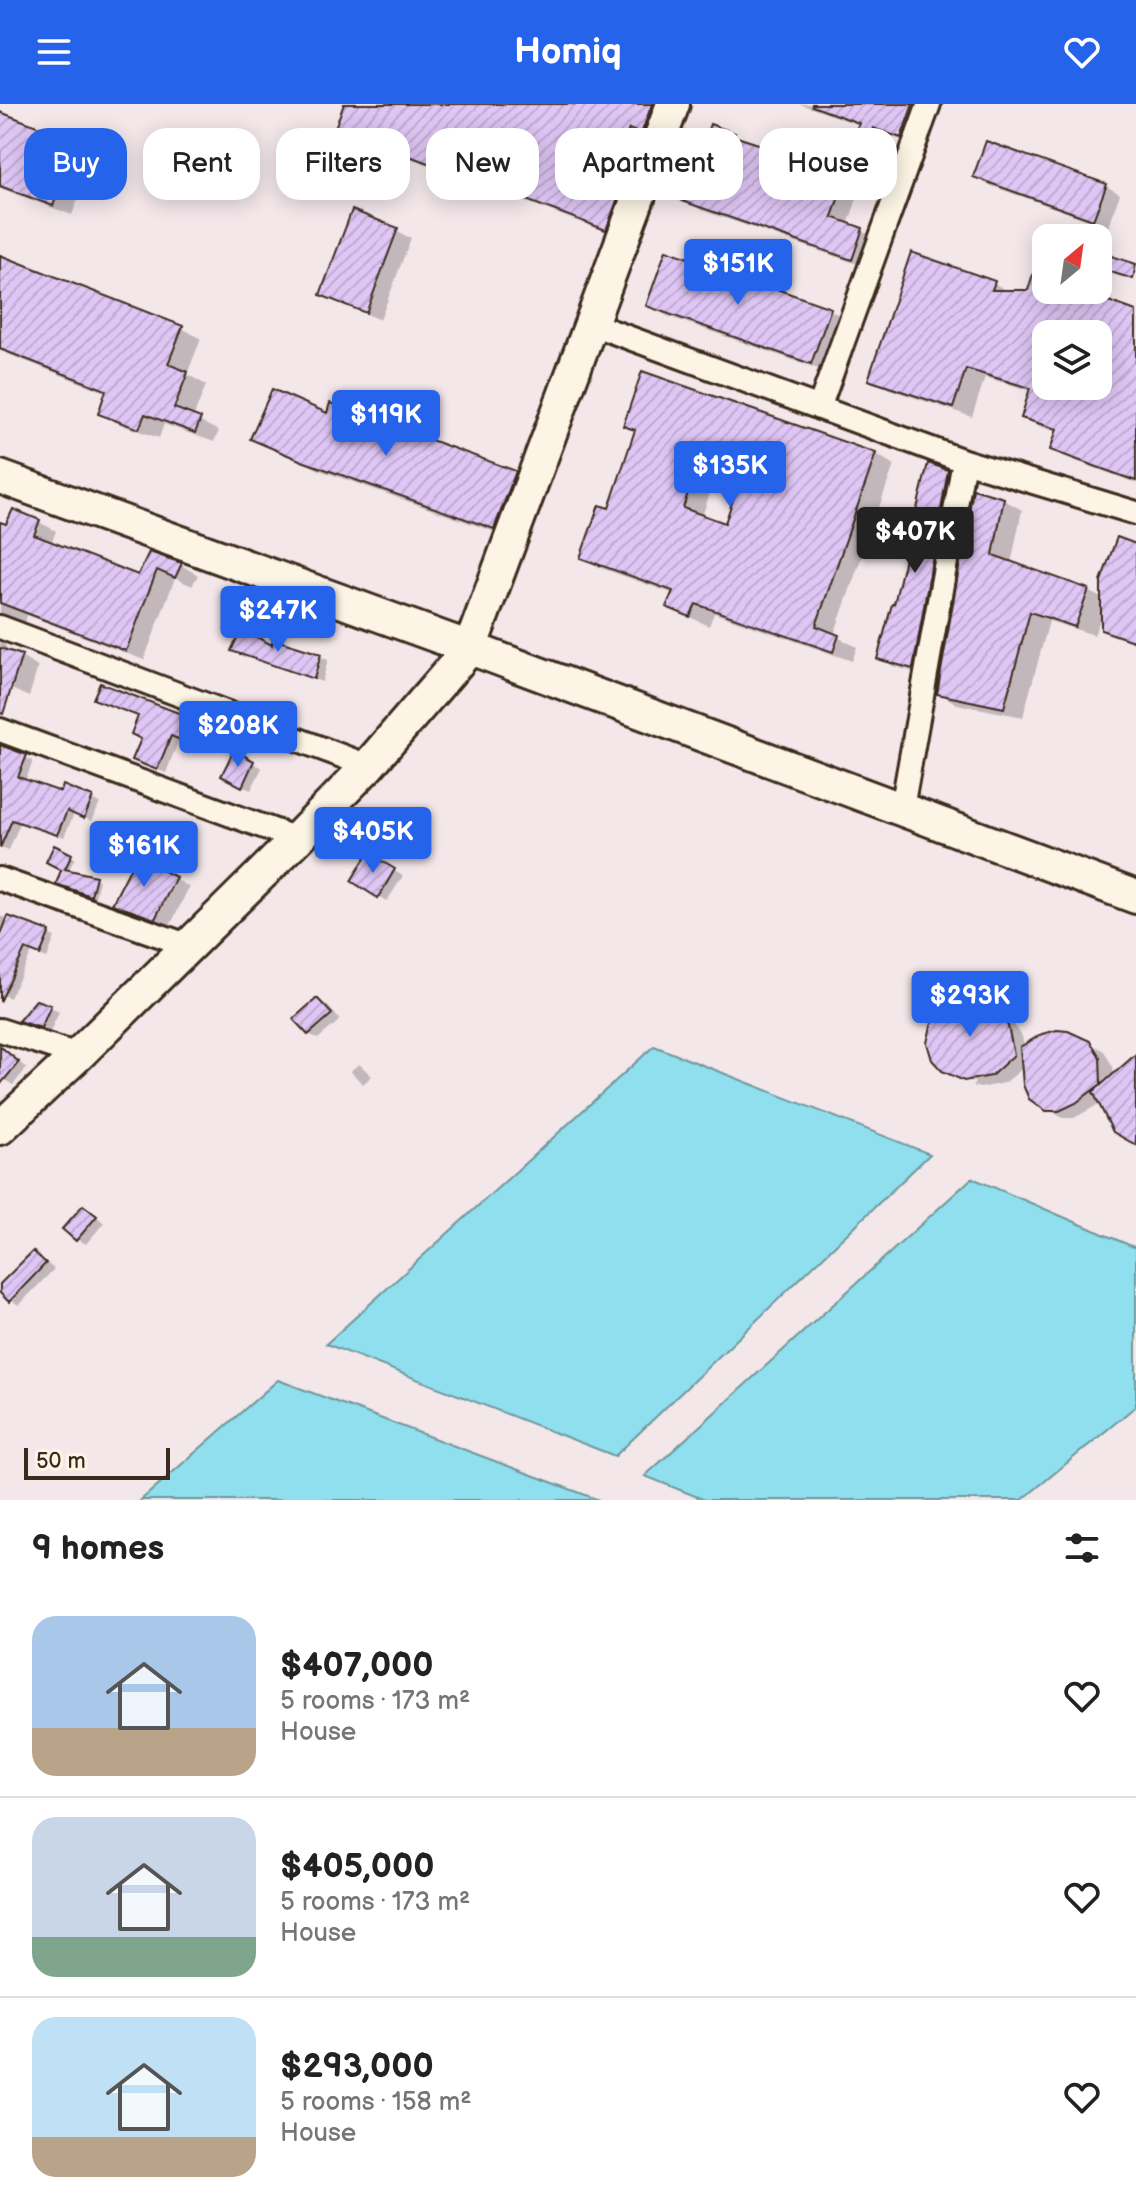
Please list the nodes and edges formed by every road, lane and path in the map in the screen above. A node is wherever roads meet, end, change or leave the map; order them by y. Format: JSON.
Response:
{"nodes":[{"id":1,"x":673,"y":104,"type":"edge"},
{"id":2,"x":929,"y":104,"type":"edge"},
{"id":3,"x":589,"y":323,"type":"junction"},
{"id":4,"x":819,"y":408,"type":"junction"},
{"id":5,"x":964,"y":461,"type":"junction"},
{"id":6,"x":0,"y":477,"type":"edge"},
{"id":7,"x":1136,"y":513,"type":"edge"},
{"id":8,"x":0,"y":627,"type":"edge"},
{"id":9,"x":470,"y":648,"type":"junction"},
{"id":10,"x":0,"y":730,"type":"edge"},
{"id":11,"x":368,"y":766,"type":"junction"},
{"id":12,"x":902,"y":808,"type":"junction"},
{"id":13,"x":297,"y":839,"type":"junction"},
{"id":14,"x":0,"y":879,"type":"edge"},
{"id":15,"x":1136,"y":897,"type":"edge"},
{"id":16,"x":187,"y":945,"type":"junction"},
{"id":17,"x":0,"y":1030,"type":"edge"},
{"id":18,"x":78,"y":1055,"type":"junction"},
{"id":19,"x":0,"y":1128,"type":"edge"}],
"edges":[{"from":1,"to":3,"type":"street"},
{"from":2,"to":4,"type":"street"},
{"from":3,"to":4,"type":"street"},
{"from":3,"to":9,"type":"street"},
{"from":4,"to":5,"type":"street"},
{"from":5,"to":7,"type":"street"},
{"from":5,"to":12,"type":"street"},
{"from":6,"to":9,"type":"street"},
{"from":8,"to":11,"type":"street"},
{"from":9,"to":11,"type":"street"},
{"from":9,"to":12,"type":"street"},
{"from":10,"to":13,"type":"street"},
{"from":11,"to":13,"type":"street"},
{"from":12,"to":15,"type":"street"},
{"from":13,"to":16,"type":"street"},
{"from":14,"to":16,"type":"street"},
{"from":16,"to":18,"type":"street"},
{"from":17,"to":18,"type":"street"},
{"from":18,"to":19,"type":"street"}]}
